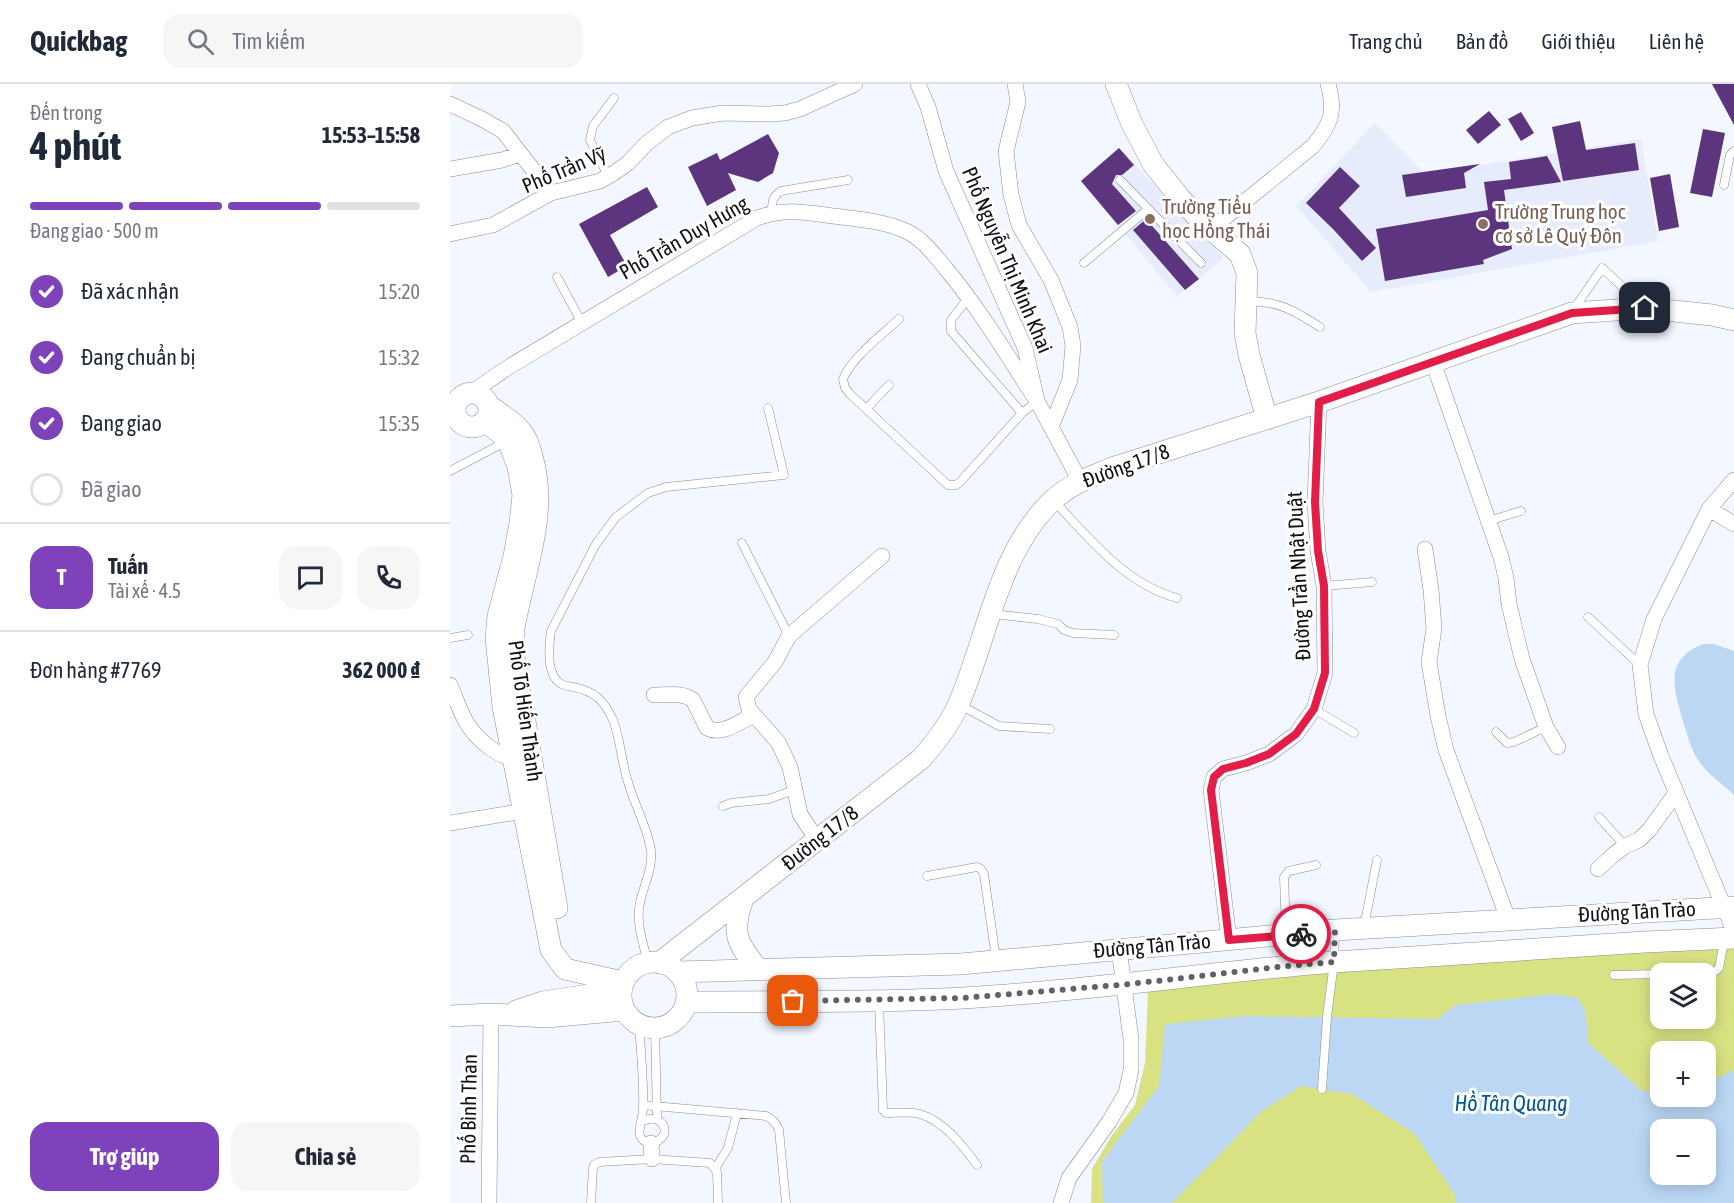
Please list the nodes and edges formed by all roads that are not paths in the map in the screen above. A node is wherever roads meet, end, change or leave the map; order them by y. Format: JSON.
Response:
{"nodes":[{"id":1,"x":855,"y":84,"type":"edge"},
{"id":2,"x":918,"y":84,"type":"edge"},
{"id":3,"x":1015,"y":84,"type":"edge"},
{"id":4,"x":1116,"y":84,"type":"edge"},
{"id":5,"x":1328,"y":84,"type":"edge"},
{"id":6,"x":614,"y":98,"type":"dead end"},
{"id":7,"x":450,"y":104,"type":"edge"},
{"id":8,"x":1734,"y":151,"type":"edge"},
{"id":9,"x":520,"y":154,"type":"junction"},
{"id":10,"x":450,"y":169,"type":"edge"},
{"id":11,"x":608,"y":176,"type":"junction"},
{"id":12,"x":848,"y":180,"type":"dead end"},
{"id":13,"x":1120,"y":180,"type":"dead end"},
{"id":14,"x":1724,"y":185,"type":"dead end"},
{"id":15,"x":551,"y":193,"type":"junction"},
{"id":16,"x":1148,"y":209,"type":"junction"},
{"id":17,"x":772,"y":212,"type":"junction"},
{"id":18,"x":1206,"y":225,"type":"junction"},
{"id":19,"x":450,"y":234,"type":"edge"},
{"id":20,"x":1178,"y":240,"type":"junction"},
{"id":21,"x":1084,"y":263,"type":"dead end"},
{"id":22,"x":1201,"y":263,"type":"dead end"},
{"id":23,"x":557,"y":277,"type":"dead end"},
{"id":24,"x":969,"y":297,"type":"junction"},
{"id":25,"x":1246,"y":301,"type":"junction"},
{"id":26,"x":1645,"y":308,"type":"junction"},
{"id":27,"x":1572,"y":313,"type":"junction"},
{"id":28,"x":899,"y":319,"type":"dead end"},
{"id":29,"x":1734,"y":320,"type":"edge"},
{"id":30,"x":582,"y":323,"type":"junction"},
{"id":31,"x":1320,"y":327,"type":"dead end"},
{"id":32,"x":1432,"y":362,"type":"junction"},
{"id":33,"x":889,"y":385,"type":"dead end"},
{"id":34,"x":1037,"y":401,"type":"junction"},
{"id":35,"x":1319,"y":402,"type":"junction"},
{"id":36,"x":481,"y":407,"type":"junction"},
{"id":37,"x":768,"y":408,"type":"dead end"},
{"id":38,"x":866,"y":409,"type":"junction"},
{"id":39,"x":454,"y":413,"type":"edge"},
{"id":40,"x":1022,"y":413,"type":"junction"},
{"id":41,"x":1267,"y":419,"type":"junction"},
{"id":42,"x":1051,"y":427,"type":"junction"},
{"id":43,"x":508,"y":440,"type":"junction"},
{"id":44,"x":450,"y":471,"type":"edge"},
{"id":45,"x":1734,"y":480,"type":"edge"},
{"id":46,"x":1080,"y":481,"type":"junction"},
{"id":47,"x":1053,"y":500,"type":"junction"},
{"id":48,"x":1709,"y":509,"type":"junction"},
{"id":49,"x":1521,"y":511,"type":"dead end"},
{"id":50,"x":1488,"y":521,"type":"junction"},
{"id":51,"x":1734,"y":524,"type":"edge"},
{"id":52,"x":742,"y":543,"type":"dead end"},
{"id":53,"x":1425,"y":549,"type":"dead end"},
{"id":54,"x":882,"y":556,"type":"dead end"},
{"id":55,"x":1372,"y":582,"type":"dead end"},
{"id":56,"x":1324,"y":586,"type":"junction"},
{"id":57,"x":1177,"y":598,"type":"dead end"},
{"id":58,"x":990,"y":614,"type":"junction"},
{"id":59,"x":1588,"y":617,"type":"dead end"},
{"id":60,"x":468,"y":635,"type":"dead end"},
{"id":61,"x":1114,"y":635,"type":"dead end"},
{"id":62,"x":789,"y":636,"type":"junction"},
{"id":63,"x":450,"y":638,"type":"edge"},
{"id":64,"x":1640,"y":665,"type":"junction"},
{"id":65,"x":450,"y":685,"type":"edge"},
{"id":66,"x":654,"y":695,"type":"dead end"},
{"id":67,"x":959,"y":704,"type":"junction"},
{"id":68,"x":1314,"y":709,"type":"junction"},
{"id":69,"x":754,"y":715,"type":"junction"},
{"id":70,"x":1546,"y":727,"type":"junction"},
{"id":71,"x":1050,"y":729,"type":"dead end"},
{"id":72,"x":1496,"y":732,"type":"dead end"},
{"id":73,"x":1354,"y":734,"type":"dead end"},
{"id":74,"x":1558,"y":747,"type":"dead end"},
{"id":75,"x":522,"y":759,"type":"junction"},
{"id":76,"x":794,"y":790,"type":"junction"},
{"id":77,"x":1676,"y":793,"type":"junction"},
{"id":78,"x":723,"y":806,"type":"dead end"},
{"id":79,"x":524,"y":811,"type":"junction"},
{"id":80,"x":1599,"y":818,"type":"dead end"},
{"id":81,"x":450,"y":823,"type":"edge"},
{"id":82,"x":817,"y":840,"type":"junction"},
{"id":83,"x":1624,"y":846,"type":"junction"},
{"id":84,"x":1377,"y":860,"type":"dead end"},
{"id":85,"x":1316,"y":865,"type":"dead end"},
{"id":86,"x":1598,"y":870,"type":"dead end"},
{"id":87,"x":927,"y":876,"type":"dead end"},
{"id":88,"x":743,"y":899,"type":"junction"},
{"id":89,"x":1729,"y":907,"type":"edge"},
{"id":90,"x":1508,"y":919,"type":"junction"},
{"id":91,"x":1364,"y":929,"type":"junction"},
{"id":92,"x":1335,"y":930,"type":"junction"},
{"id":93,"x":1286,"y":935,"type":"junction"},
{"id":94,"x":1731,"y":936,"type":"edge"},
{"id":95,"x":1229,"y":940,"type":"junction"},
{"id":96,"x":1119,"y":949,"type":"junction"},
{"id":97,"x":996,"y":961,"type":"junction"},
{"id":98,"x":1334,"y":962,"type":"junction"},
{"id":99,"x":562,"y":965,"type":"junction"},
{"id":100,"x":662,"y":966,"type":"junction"},
{"id":101,"x":759,"y":969,"type":"junction"},
{"id":102,"x":1716,"y":971,"type":"edge"},
{"id":103,"x":1650,"y":974,"type":"edge"},
{"id":104,"x":1614,"y":975,"type":"dead end"},
{"id":105,"x":1124,"y":984,"type":"junction"},
{"id":106,"x":623,"y":994,"type":"junction"},
{"id":107,"x":879,"y":1000,"type":"junction"},
{"id":108,"x":686,"y":1002,"type":"junction"},
{"id":109,"x":498,"y":1015,"type":"junction"},
{"id":110,"x":450,"y":1016,"type":"edge"},
{"id":111,"x":647,"y":1027,"type":"junction"},
{"id":112,"x":1322,"y":1089,"type":"dead end"},
{"id":113,"x":644,"y":1105,"type":"junction"},
{"id":114,"x":657,"y":1107,"type":"junction"},
{"id":115,"x":737,"y":1113,"type":"junction"},
{"id":116,"x":657,"y":1118,"type":"junction"},
{"id":117,"x":643,"y":1121,"type":"junction"},
{"id":118,"x":651,"y":1143,"type":"junction"},
{"id":119,"x":652,"y":1159,"type":"junction"},
{"id":120,"x":977,"y":1165,"type":"dead end"},
{"id":121,"x":715,"y":1168,"type":"junction"},
{"id":122,"x":489,"y":1203,"type":"edge"},
{"id":123,"x":591,"y":1203,"type":"edge"},
{"id":124,"x":718,"y":1203,"type":"edge"},
{"id":125,"x":786,"y":1203,"type":"edge"},
{"id":126,"x":1061,"y":1203,"type":"edge"}],
"edges":[{"from":1,"to":11,"type":"street","name":"Phố Trần Vỹ"},
{"from":2,"to":34,"type":"street","name":"Phố Nguyễn Thị Minh Khai"},
{"from":3,"to":42,"type":"street"},
{"from":4,"to":18,"type":"street"},
{"from":5,"to":18,"type":"street"},
{"from":6,"to":11,"type":"lane"},
{"from":7,"to":9,"type":"street"},
{"from":8,"to":14,"type":"lane"},
{"from":9,"to":10,"type":"street"},
{"from":9,"to":15,"type":"street"},
{"from":11,"to":15,"type":"street","name":"Phố Trần Vỹ"},
{"from":12,"to":17,"type":"lane"},
{"from":13,"to":16,"type":"lane"},
{"from":15,"to":19,"type":"street","name":"Phố Trần Vỹ"},
{"from":16,"to":20,"type":"lane"},
{"from":16,"to":21,"type":"lane"},
{"from":17,"to":24,"type":"street","name":"Phố Trần Duy Hưng"},
{"from":17,"to":30,"type":"street","name":"Phố Trần Duy Hưng"},
{"from":18,"to":20,"type":"lane"},
{"from":18,"to":25,"type":"street"},
{"from":20,"to":22,"type":"lane"},
{"from":23,"to":30,"type":"lane"},
{"from":24,"to":34,"type":"street","name":"Phố Trần Duy Hưng"},
{"from":24,"to":40,"type":"lane"},
{"from":25,"to":31,"type":"lane"},
{"from":25,"to":41,"type":"street"},
{"from":26,"to":27,"type":"street","name":"Đường 17/8"},
{"from":26,"to":27,"type":"lane"},
{"from":26,"to":29,"type":"street","name":"Đường 17/8"},
{"from":27,"to":32,"type":"street","name":"Đường 17/8"},
{"from":28,"to":38,"type":"lane"},
{"from":30,"to":36,"type":"street","name":"Phố Trần Duy Hưng"},
{"from":32,"to":35,"type":"street","name":"Đường 17/8"},
{"from":32,"to":50,"type":"street"},
{"from":33,"to":38,"type":"lane"},
{"from":34,"to":40,"type":"lane"},
{"from":34,"to":42,"type":"street","name":"Phố Nguyễn Thị Minh Khai"},
{"from":35,"to":41,"type":"street","name":"Đường 17/8"},
{"from":35,"to":56,"type":"street","name":"Đường Trần Nhật Duật"},
{"from":36,"to":39,"type":"street"},
{"from":36,"to":39,"type":"street"},
{"from":36,"to":43,"type":"street"},
{"from":36,"to":75,"type":"street","name":"Phố Tô Hiến Thành"},
{"from":37,"to":100,"type":"lane"},
{"from":38,"to":40,"type":"lane"},
{"from":41,"to":46,"type":"street","name":"Đường 17/8"},
{"from":42,"to":46,"type":"street","name":"Phố Nguyễn Thị Minh Khai"},
{"from":43,"to":44,"type":"lane"},
{"from":43,"to":75,"type":"street","name":"Phố Tô Hiến Thành"},
{"from":45,"to":48,"type":"street"},
{"from":46,"to":47,"type":"street","name":"Đường 17/8"},
{"from":47,"to":57,"type":"lane"},
{"from":47,"to":58,"type":"street","name":"Đường 17/8"},
{"from":48,"to":51,"type":"street"},
{"from":48,"to":64,"type":"street"},
{"from":49,"to":50,"type":"lane"},
{"from":50,"to":70,"type":"street"},
{"from":52,"to":62,"type":"lane"},
{"from":53,"to":90,"type":"street"},
{"from":54,"to":62,"type":"street"},
{"from":55,"to":56,"type":"lane"},
{"from":56,"to":68,"type":"street","name":"Đường Trần Nhật Duật"},
{"from":58,"to":61,"type":"lane"},
{"from":58,"to":67,"type":"street","name":"Đường 17/8"},
{"from":59,"to":64,"type":"lane"},
{"from":60,"to":63,"type":"lane"},
{"from":62,"to":69,"type":"street"},
{"from":64,"to":77,"type":"street"},
{"from":65,"to":75,"type":"street"},
{"from":66,"to":69,"type":"street"},
{"from":67,"to":71,"type":"lane"},
{"from":67,"to":82,"type":"street","name":"Đường 17/8"},
{"from":68,"to":73,"type":"lane"},
{"from":68,"to":95,"type":"street","name":"Đường Trần Nhật Duật"},
{"from":69,"to":76,"type":"street"},
{"from":70,"to":72,"type":"lane"},
{"from":70,"to":74,"type":"street"},
{"from":75,"to":79,"type":"street","name":"Phố Tô Hiến Thành"},
{"from":75,"to":99,"type":"street","name":"Phố Tô Hiến Thành"},
{"from":76,"to":78,"type":"lane"},
{"from":76,"to":82,"type":"street"},
{"from":77,"to":83,"type":"street"},
{"from":77,"to":89,"type":"street"},
{"from":79,"to":81,"type":"street"},
{"from":79,"to":99,"type":"street","name":"Phố Tô Hiến Thành"},
{"from":80,"to":83,"type":"lane"},
{"from":82,"to":88,"type":"street","name":"Đường 17/8"},
{"from":83,"to":86,"type":"street"},
{"from":84,"to":91,"type":"lane"},
{"from":85,"to":93,"type":"lane"},
{"from":87,"to":97,"type":"lane"},
{"from":88,"to":100,"type":"street","name":"Đường 17/8"},
{"from":88,"to":101,"type":"street"},
{"from":89,"to":90,"type":"street","name":"Đường Tân Trào"},
{"from":89,"to":94,"type":"street"},
{"from":90,"to":91,"type":"street","name":"Đường Tân Trào"},
{"from":91,"to":92,"type":"street","name":"Đường Tân Trào"},
{"from":92,"to":93,"type":"street","name":"Đường Tân Trào"},
{"from":92,"to":98,"type":"lane"},
{"from":93,"to":95,"type":"street","name":"Đường Tân Trào"},
{"from":94,"to":98,"type":"street","name":"Đường Tân Trào"},
{"from":94,"to":102,"type":"lane"},
{"from":95,"to":96,"type":"street","name":"Đường Tân Trào"},
{"from":96,"to":97,"type":"street","name":"Đường Tân Trào"},
{"from":96,"to":105,"type":"street"},
{"from":97,"to":101,"type":"street","name":"Đường Tân Trào"},
{"from":98,"to":105,"type":"street","name":"Đường Tân Trào"},
{"from":98,"to":112,"type":"lane"},
{"from":99,"to":106,"type":"street"},
{"from":100,"to":101,"type":"street","name":"Đường Tân Trào"},
{"from":100,"to":106,"type":"street"},
{"from":100,"to":108,"type":"street"},
{"from":103,"to":104,"type":"lane"},
{"from":105,"to":107,"type":"street","name":"Đường Tân Trào"},
{"from":105,"to":126,"type":"street"},
{"from":106,"to":109,"type":"street"},
{"from":106,"to":111,"type":"street"},
{"from":107,"to":108,"type":"street","name":"Đường Tân Trào"},
{"from":107,"to":120,"type":"lane"},
{"from":108,"to":111,"type":"street"},
{"from":109,"to":110,"type":"street"},
{"from":109,"to":122,"type":"street","name":"Phố Bình Than"},
{"from":111,"to":113,"type":"lane"},
{"from":111,"to":114,"type":"lane"},
{"from":113,"to":114,"type":"lane"},
{"from":113,"to":117,"type":"lane"},
{"from":114,"to":115,"type":"lane"},
{"from":114,"to":116,"type":"lane"},
{"from":115,"to":121,"type":"lane"},
{"from":115,"to":125,"type":"lane"},
{"from":116,"to":117,"type":"lane"},
{"from":116,"to":118,"type":"lane"},
{"from":117,"to":118,"type":"lane"},
{"from":118,"to":119,"type":"street"},
{"from":119,"to":121,"type":"lane"},
{"from":119,"to":123,"type":"lane"},
{"from":121,"to":124,"type":"lane"}]}
